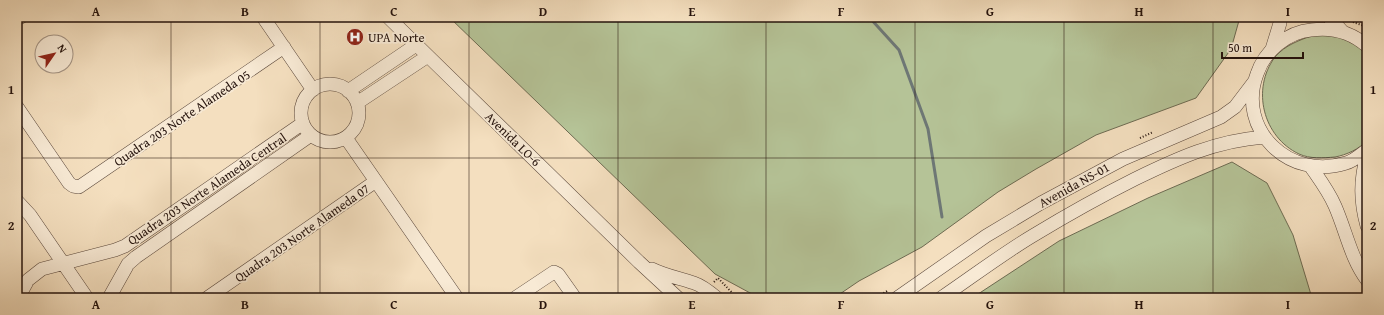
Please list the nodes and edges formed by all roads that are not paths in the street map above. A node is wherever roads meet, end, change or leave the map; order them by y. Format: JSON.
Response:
{"nodes":[{"id":1,"x":21,"y":17,"type":"edge"},
{"id":2,"x":263,"y":17,"type":"edge"},
{"id":3,"x":388,"y":17,"type":"edge"},
{"id":4,"x":1280,"y":17,"type":"edge"},
{"id":5,"x":1329,"y":17,"type":"edge"},
{"id":6,"x":17,"y":20,"type":"edge"},
{"id":7,"x":1344,"y":26,"type":"junction"},
{"id":8,"x":416,"y":45,"type":"junction"},
{"id":9,"x":1367,"y":46,"type":"edge"},
{"id":10,"x":284,"y":47,"type":"junction"},
{"id":11,"x":1272,"y":49,"type":"junction"},
{"id":12,"x":428,"y":56,"type":"junction"},
{"id":13,"x":1254,"y":82,"type":"junction"},
{"id":14,"x":313,"y":90,"type":"junction"},
{"id":15,"x":348,"y":91,"type":"junction"},
{"id":16,"x":357,"y":103,"type":"junction"},
{"id":17,"x":17,"y":106,"type":"edge"},
{"id":18,"x":303,"y":124,"type":"junction"},
{"id":19,"x":311,"y":135,"type":"junction"},
{"id":20,"x":1264,"y":137,"type":"junction"},
{"id":21,"x":346,"y":138,"type":"junction"},
{"id":22,"x":1367,"y":150,"type":"edge"},
{"id":23,"x":1367,"y":155,"type":"edge"},
{"id":24,"x":1311,"y":167,"type":"junction"},
{"id":25,"x":376,"y":181,"type":"junction"},
{"id":26,"x":17,"y":201,"type":"edge"},
{"id":27,"x":1367,"y":226,"type":"edge"},
{"id":28,"x":639,"y":262,"type":"junction"},
{"id":29,"x":63,"y":263,"type":"junction"},
{"id":30,"x":1367,"y":280,"type":"edge"},
{"id":31,"x":22,"y":291,"type":"edge"},
{"id":32,"x":87,"y":298,"type":"edge"},
{"id":33,"x":109,"y":298,"type":"edge"},
{"id":34,"x":207,"y":298,"type":"edge"},
{"id":35,"x":457,"y":298,"type":"edge"},
{"id":36,"x":515,"y":298,"type":"edge"},
{"id":37,"x":575,"y":298,"type":"edge"},
{"id":38,"x":678,"y":298,"type":"edge"},
{"id":39,"x":717,"y":298,"type":"edge"},
{"id":40,"x":897,"y":298,"type":"edge"},
{"id":41,"x":941,"y":298,"type":"edge"}],
"edges":[{"from":1,"to":6,"type":"street"},
{"from":2,"to":10,"type":"street"},
{"from":3,"to":8,"type":"street","name":"Avenida LO-6"},
{"from":4,"to":11,"type":"street"},
{"from":5,"to":7,"type":"street"},
{"from":7,"to":9,"type":"street"},
{"from":7,"to":11,"type":"street"},
{"from":8,"to":12,"type":"street","name":"Avenida LO-6"},
{"from":8,"to":15,"type":"street"},
{"from":10,"to":14,"type":"street"},
{"from":10,"to":17,"type":"street","name":"Quadra 203 Norte Alameda 05"},
{"from":11,"to":13,"type":"street"},
{"from":12,"to":16,"type":"street"},
{"from":12,"to":28,"type":"street","name":"Avenida LO-6"},
{"from":13,"to":20,"type":"street"},
{"from":13,"to":40,"type":"street","name":"Avenida NS-01"},
{"from":14,"to":15,"type":"street"},
{"from":14,"to":18,"type":"street"},
{"from":15,"to":16,"type":"street"},
{"from":16,"to":21,"type":"street"},
{"from":18,"to":19,"type":"street"},
{"from":18,"to":29,"type":"street","name":"Quadra 203 Norte Alameda Central"},
{"from":19,"to":21,"type":"street"},
{"from":19,"to":33,"type":"street","name":"Quadra 203 Norte Alameda Central"},
{"from":20,"to":24,"type":"street"},
{"from":20,"to":41,"type":"street","name":"Avenida NS-01"},
{"from":21,"to":25,"type":"street"},
{"from":22,"to":24,"type":"street"},
{"from":23,"to":27,"type":"street"},
{"from":24,"to":30,"type":"street"},
{"from":25,"to":34,"type":"street","name":"Quadra 203 Norte Alameda 07"},
{"from":25,"to":35,"type":"street"},
{"from":26,"to":29,"type":"street"},
{"from":28,"to":38,"type":"street","name":"Avenida LO-6"},
{"from":28,"to":39,"type":"street"},
{"from":29,"to":31,"type":"street","name":"Quadra 203 Norte Alameda Central"},
{"from":29,"to":32,"type":"street"},
{"from":36,"to":37,"type":"street"}]}
